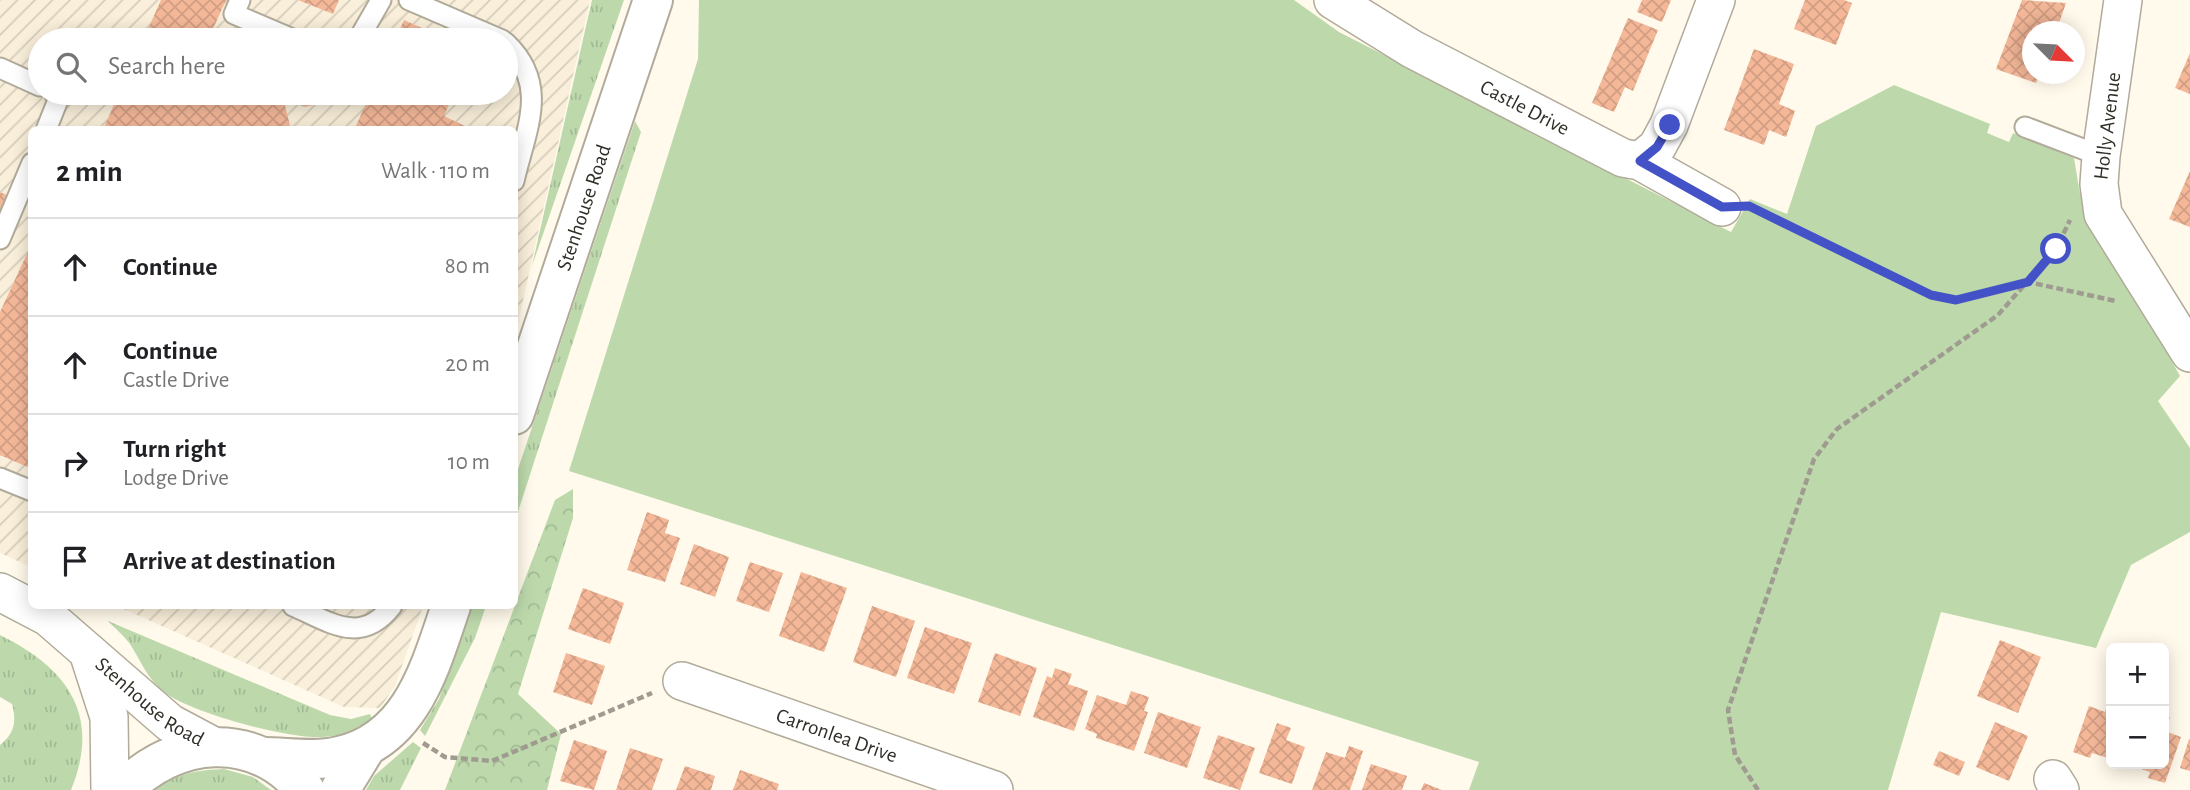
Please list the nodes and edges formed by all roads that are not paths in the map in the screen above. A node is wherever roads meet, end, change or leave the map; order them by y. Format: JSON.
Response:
{"nodes":[{"id":1,"x":240,"y":0,"type":"edge"},
{"id":2,"x":381,"y":0,"type":"edge"},
{"id":3,"x":409,"y":0,"type":"edge"},
{"id":4,"x":653,"y":0,"type":"edge"},
{"id":5,"x":1333,"y":0,"type":"edge"},
{"id":6,"x":1716,"y":0,"type":"edge"},
{"id":7,"x":2123,"y":0,"type":"edge"},
{"id":8,"x":267,"y":28,"type":"edge"},
{"id":9,"x":365,"y":28,"type":"edge"},
{"id":10,"x":472,"y":28,"type":"edge"},
{"id":11,"x":518,"y":55,"type":"edge"},
{"id":12,"x":0,"y":68,"type":"edge"},
{"id":13,"x":28,"y":81,"type":"edge"},
{"id":14,"x":56,"y":105,"type":"edge"},
{"id":15,"x":48,"y":126,"type":"edge"},
{"id":16,"x":2025,"y":127,"type":"dead end"},
{"id":17,"x":1640,"y":161,"type":"junction"},
{"id":18,"x":518,"y":164,"type":"edge"},
{"id":19,"x":2100,"y":170,"type":"junction"},
{"id":20,"x":28,"y":172,"type":"edge"},
{"id":21,"x":1722,"y":207,"type":"road end"},
{"id":22,"x":0,"y":239,"type":"edge"},
{"id":23,"x":2190,"y":353,"type":"edge"},
{"id":24,"x":518,"y":403,"type":"edge"},
{"id":25,"x":0,"y":478,"type":"edge"},
{"id":26,"x":28,"y":490,"type":"edge"},
{"id":27,"x":0,"y":592,"type":"edge"},
{"id":28,"x":28,"y":607,"type":"edge"},
{"id":29,"x":33,"y":609,"type":"edge"},
{"id":30,"x":300,"y":609,"type":"edge"},
{"id":31,"x":389,"y":609,"type":"edge"},
{"id":32,"x":450,"y":609,"type":"edge"},
{"id":33,"x":88,"y":652,"type":"junction"},
{"id":34,"x":682,"y":681,"type":"road end"},
{"id":35,"x":215,"y":747,"type":"junction"},
{"id":36,"x":365,"y":749,"type":"junction"},
{"id":37,"x":264,"y":757,"type":"junction"},
{"id":38,"x":110,"y":790,"type":"edge"},
{"id":39,"x":123,"y":790,"type":"edge"},
{"id":40,"x":305,"y":790,"type":"edge"},
{"id":41,"x":340,"y":790,"type":"edge"},
{"id":42,"x":994,"y":790,"type":"edge"}],
"edges":[{"from":1,"to":8,"type":"lane"},
{"from":2,"to":9,"type":"lane"},
{"from":3,"to":10,"type":"lane"},
{"from":4,"to":24,"type":"street","name":"Stenhouse Road"},
{"from":5,"to":17,"type":"street","name":"Castle Drive"},
{"from":6,"to":17,"type":"street"},
{"from":7,"to":19,"type":"street","name":"Holly Avenue"},
{"from":11,"to":18,"type":"lane"},
{"from":12,"to":13,"type":"lane"},
{"from":14,"to":15,"type":"lane"},
{"from":16,"to":19,"type":"lane"},
{"from":17,"to":21,"type":"street","name":"Castle Drive"},
{"from":19,"to":23,"type":"street","name":"Holly Avenue"},
{"from":20,"to":22,"type":"lane"},
{"from":25,"to":26,"type":"lane"},
{"from":27,"to":28,"type":"street","name":"Stenhouse Road"},
{"from":29,"to":33,"type":"street","name":"Stenhouse Road"},
{"from":30,"to":31,"type":"lane"},
{"from":32,"to":36,"type":"street"},
{"from":33,"to":35,"type":"street","name":"Stenhouse Road"},
{"from":33,"to":38,"type":"street","name":"Stenhouse Road"},
{"from":34,"to":42,"type":"street","name":"Carronlea Drive"},
{"from":35,"to":37,"type":"street"},
{"from":35,"to":39,"type":"street"},
{"from":36,"to":37,"type":"street"},
{"from":36,"to":41,"type":"street"},
{"from":37,"to":40,"type":"street"}]}
